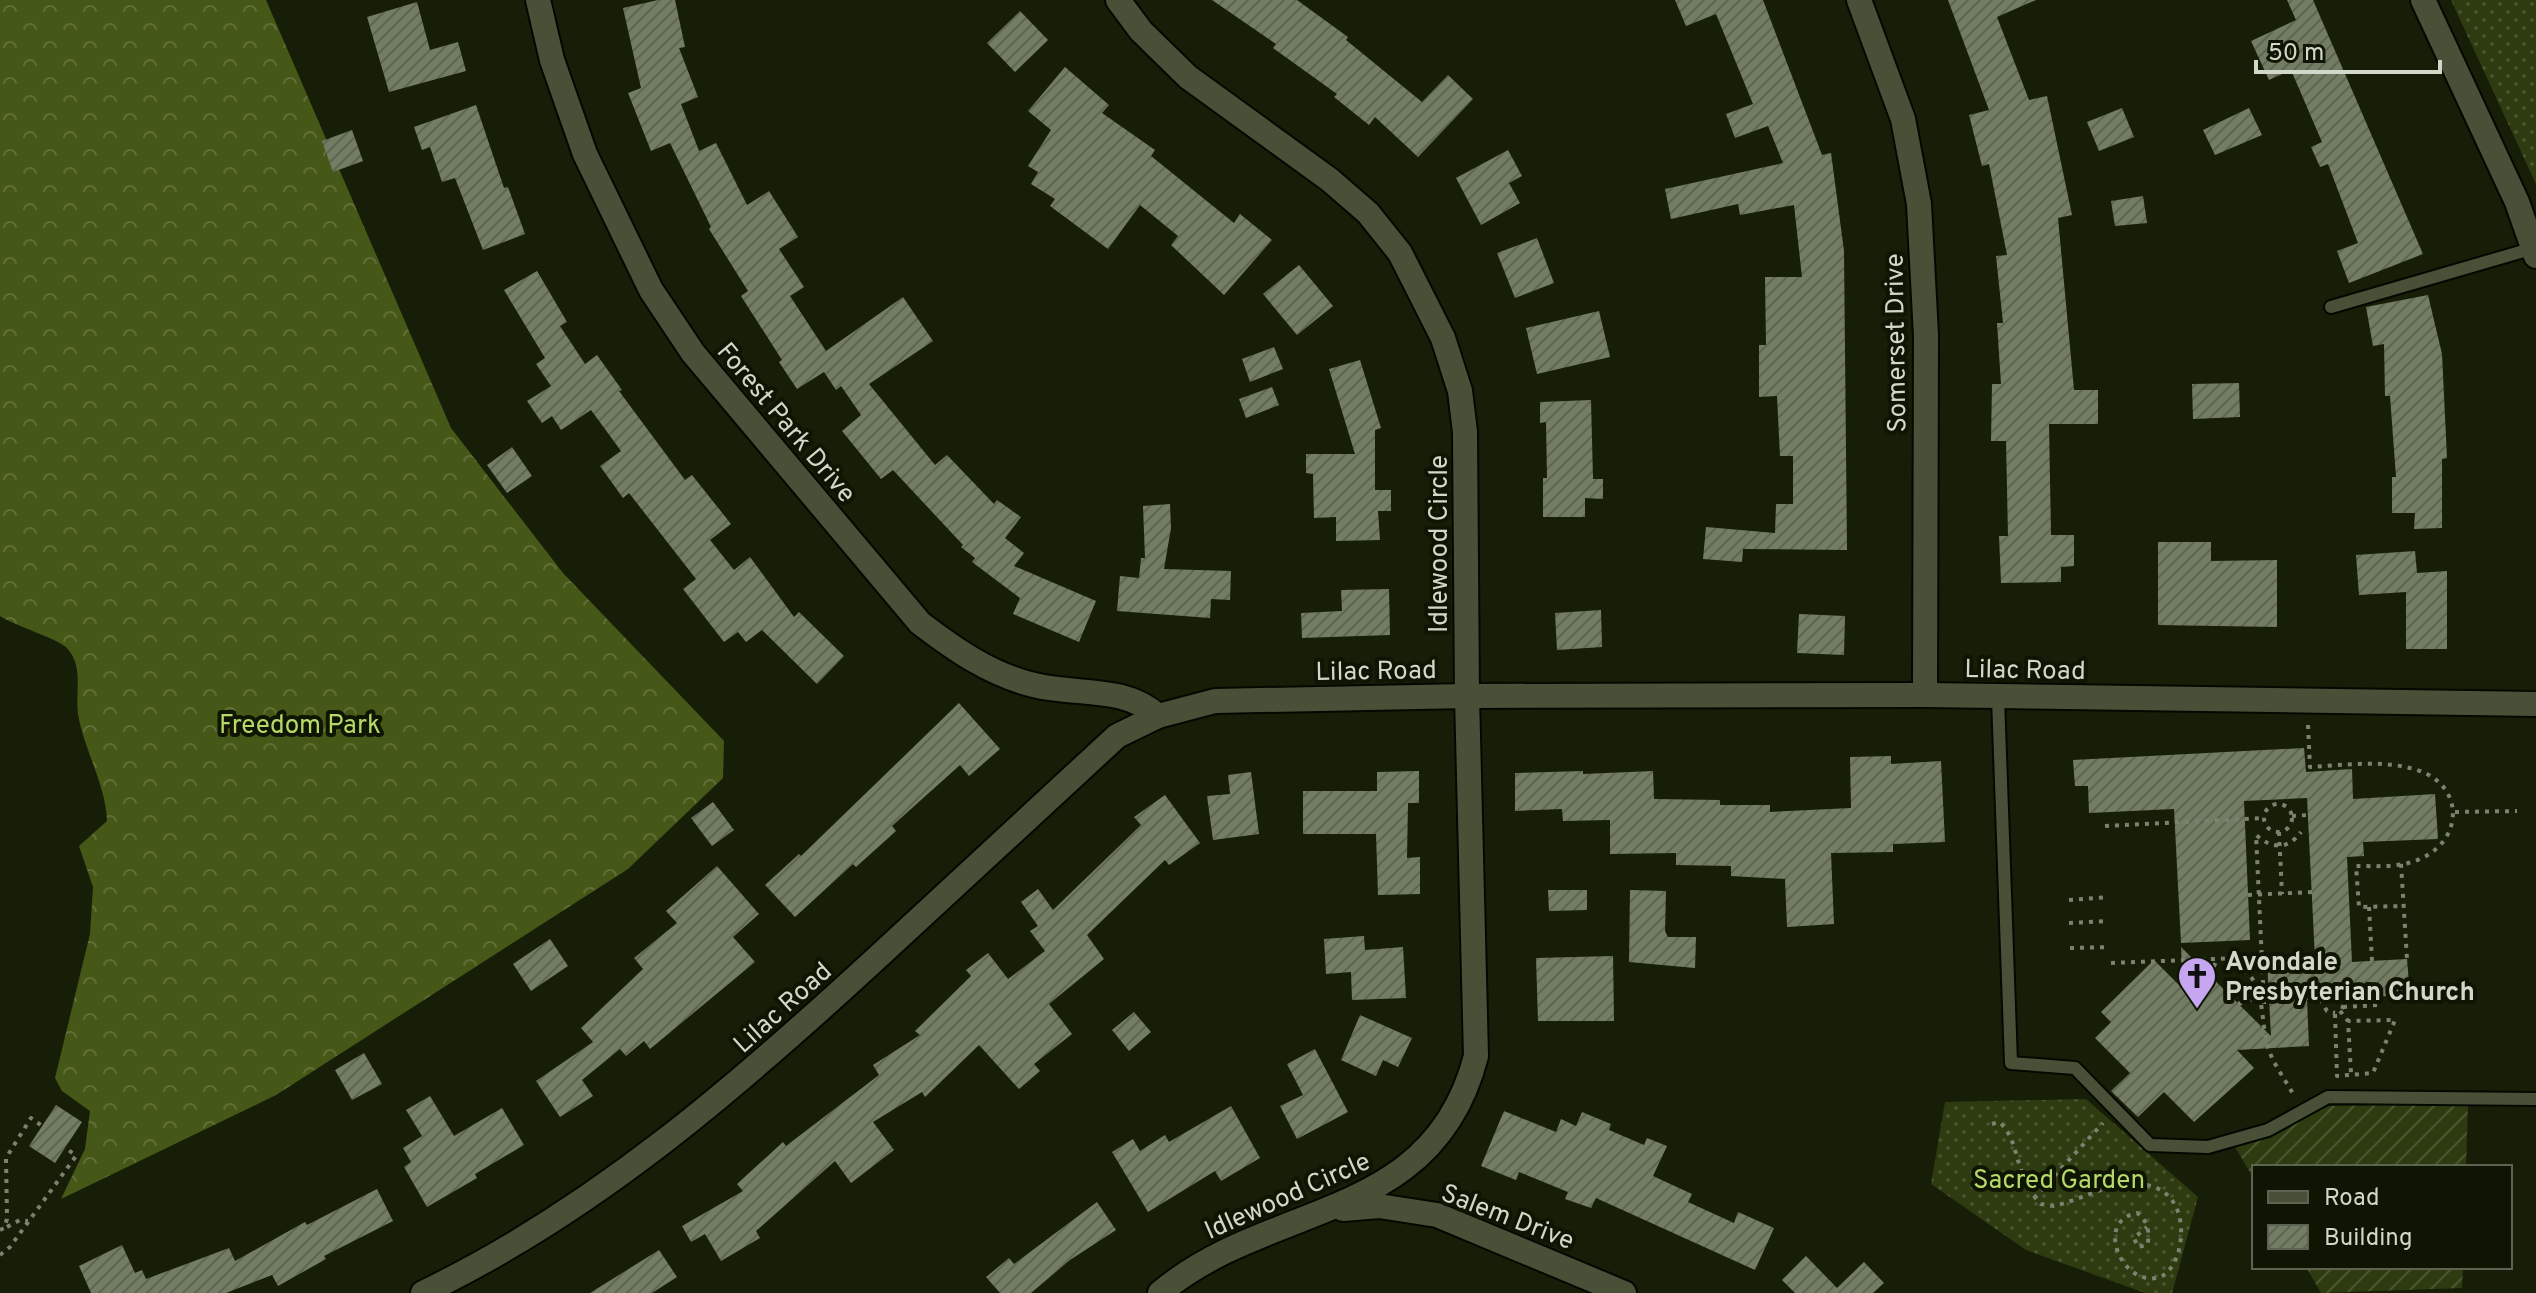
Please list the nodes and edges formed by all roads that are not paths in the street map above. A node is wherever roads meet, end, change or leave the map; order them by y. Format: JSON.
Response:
{"nodes":[{"id":1,"x":538,"y":0,"type":"edge"},
{"id":2,"x":1118,"y":0,"type":"edge"},
{"id":3,"x":1859,"y":0,"type":"edge"},
{"id":4,"x":2423,"y":0,"type":"edge"},
{"id":5,"x":2535,"y":252,"type":"edge"},
{"id":6,"x":2331,"y":307,"type":"dead end"},
{"id":7,"x":1925,"y":695,"type":"junction"},
{"id":8,"x":1467,"y":696,"type":"junction"},
{"id":9,"x":1998,"y":698,"type":"junction"},
{"id":10,"x":2536,"y":704,"type":"edge"},
{"id":11,"x":1158,"y":716,"type":"junction"},
{"id":12,"x":2536,"y":1099,"type":"edge"},
{"id":13,"x":1320,"y":1213,"type":"junction"},
{"id":14,"x":423,"y":1293,"type":"edge"},
{"id":15,"x":1160,"y":1293,"type":"edge"},
{"id":16,"x":1624,"y":1293,"type":"edge"}],
"edges":[{"from":1,"to":11,"type":"street","name":"Forest Park Drive"},
{"from":2,"to":8,"type":"street","name":"Idlewood Circle"},
{"from":3,"to":7,"type":"street","name":"Somerset Drive"},
{"from":4,"to":5,"type":"street"},
{"from":5,"to":6,"type":"lane"},
{"from":7,"to":8,"type":"street","name":"Lilac Road"},
{"from":7,"to":9,"type":"street","name":"Lilac Road"},
{"from":8,"to":11,"type":"street","name":"Lilac Road"},
{"from":8,"to":13,"type":"street","name":"Idlewood Circle"},
{"from":9,"to":10,"type":"street","name":"Lilac Road"},
{"from":9,"to":12,"type":"lane"},
{"from":11,"to":14,"type":"street","name":"Lilac Road"},
{"from":13,"to":15,"type":"street","name":"Idlewood Circle"},
{"from":13,"to":16,"type":"street","name":"Salem Drive"}]}
